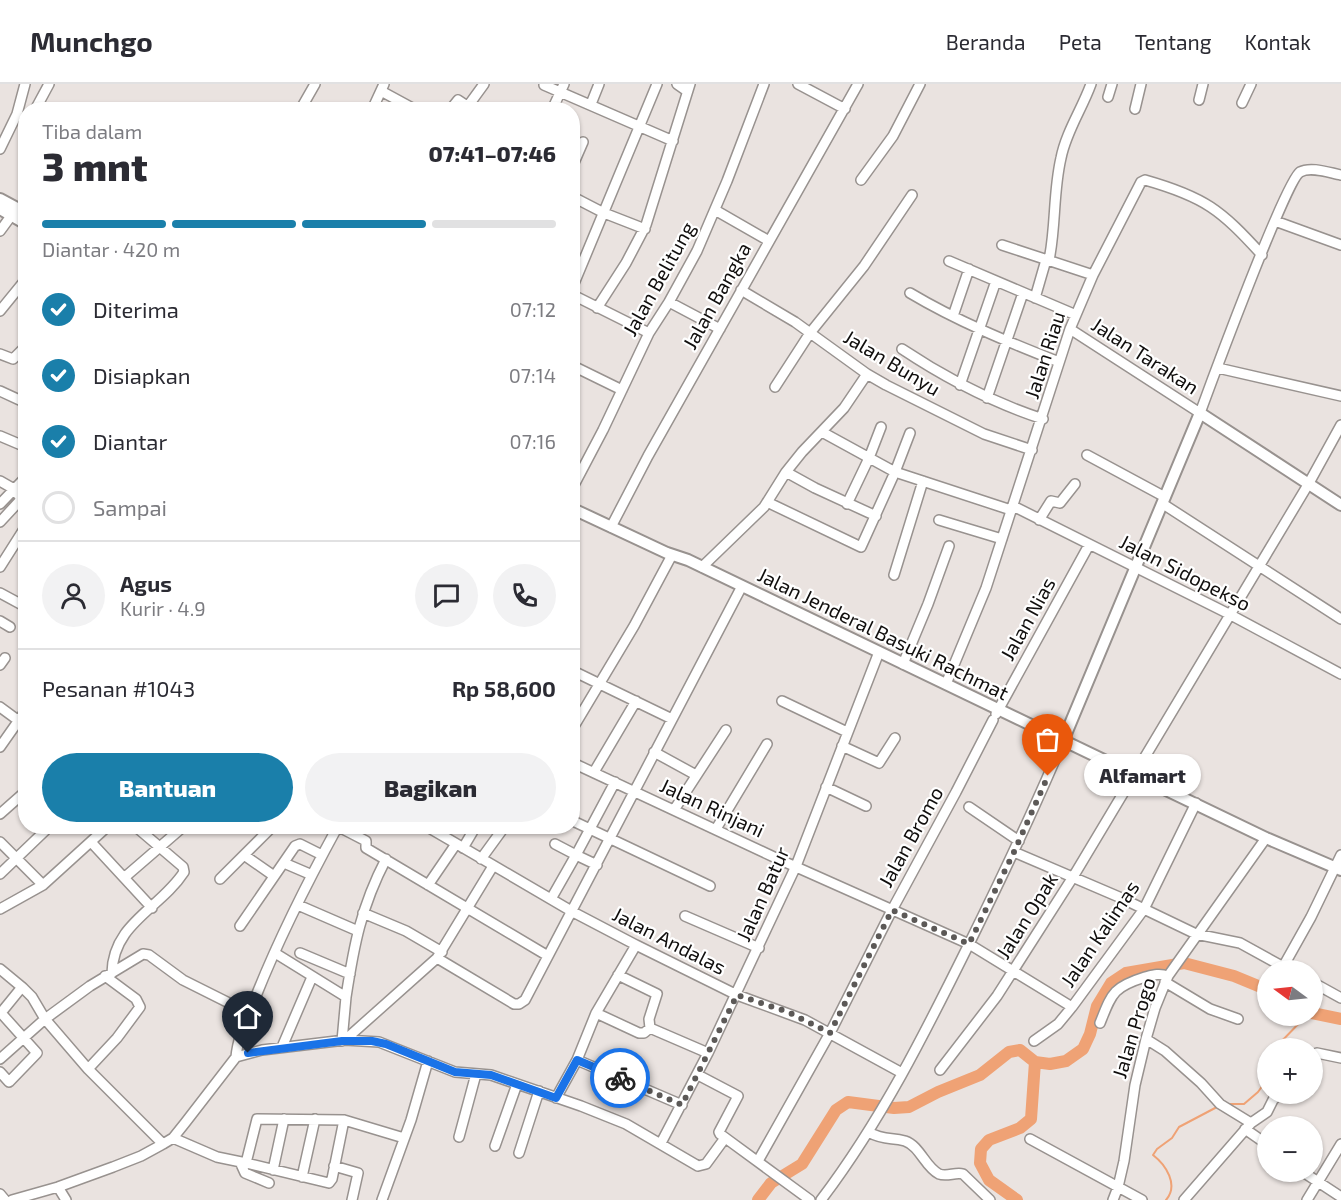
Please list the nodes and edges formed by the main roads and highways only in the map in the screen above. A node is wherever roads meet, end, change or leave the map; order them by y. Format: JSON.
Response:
{"nodes":[{"id":1,"x":0,"y":199,"type":"edge"},
{"id":2,"x":0,"y":209,"type":"edge"},
{"id":3,"x":18,"y":209,"type":"edge"},
{"id":4,"x":18,"y":220,"type":"edge"},
{"id":5,"x":580,"y":505,"type":"edge"},
{"id":6,"x":1341,"y":505,"type":"edge"},
{"id":7,"x":580,"y":512,"type":"edge"},
{"id":8,"x":612,"y":524,"type":"junction"},
{"id":9,"x":688,"y":560,"type":"junction"},
{"id":10,"x":1063,"y":741,"type":"junction"},
{"id":11,"x":1338,"y":869,"type":"edge"}],
"edges":[{"from":1,"to":3,"type":"main road"},
{"from":2,"to":4,"type":"main road"},
{"from":5,"to":8,"type":"main road","name":"Jalan Jenderal Basuki Rachmat"},
{"from":6,"to":10,"type":"main road"},
{"from":7,"to":8,"type":"main road","name":"Jalan Jenderal Basuki Rachmat"},
{"from":8,"to":9,"type":"main road","name":"Jalan Jenderal Basuki Rachmat"},
{"from":8,"to":9,"type":"main road","name":"Jalan Jenderal Basuki Rachmat"},
{"from":9,"to":10,"type":"main road","name":"Jalan Jenderal Basuki Rachmat"},
{"from":10,"to":11,"type":"main road","name":"Jalan Jenderal Basuki Rachmat"}]}
